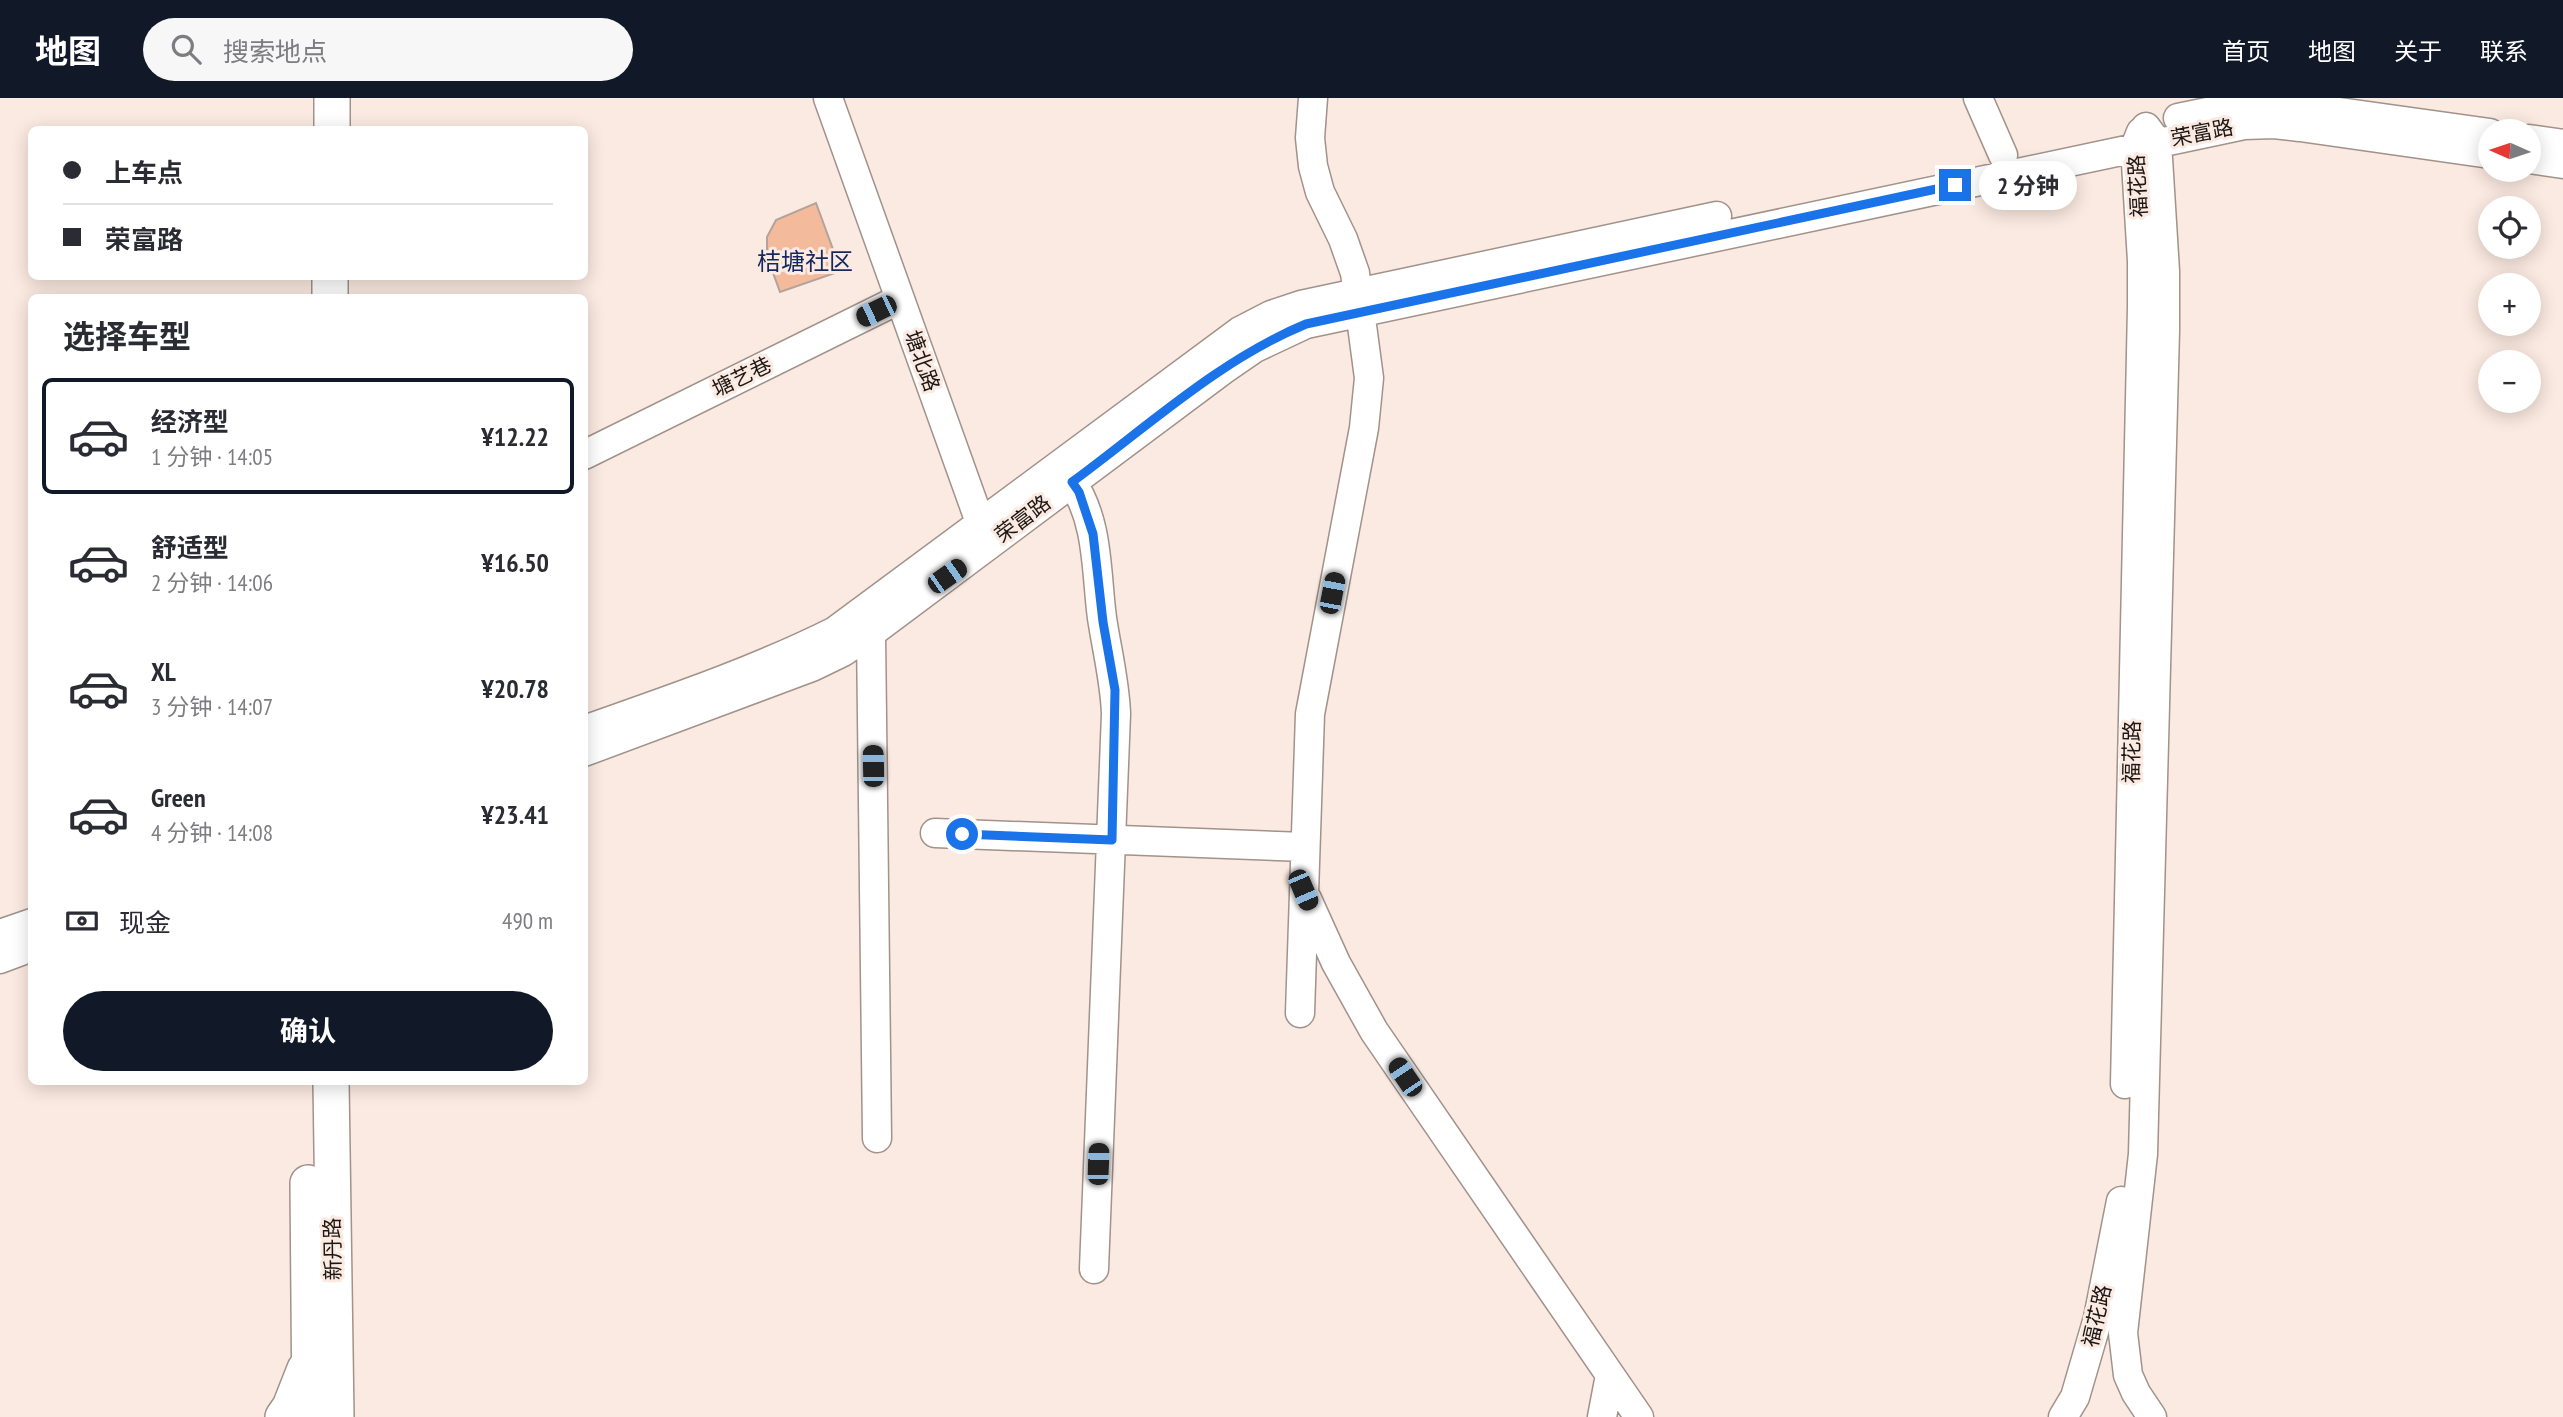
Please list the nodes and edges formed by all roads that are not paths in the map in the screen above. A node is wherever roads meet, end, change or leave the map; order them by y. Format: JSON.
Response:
{"nodes":[{"id":1,"x":309,"y":98,"type":"edge"},
{"id":2,"x":332,"y":98,"type":"edge"},
{"id":3,"x":828,"y":98,"type":"edge"},
{"id":4,"x":1313,"y":98,"type":"edge"},
{"id":5,"x":1978,"y":98,"type":"edge"},
{"id":6,"x":308,"y":126,"type":"edge"},
{"id":7,"x":332,"y":126,"type":"edge"},
{"id":8,"x":2478,"y":131,"type":"edge"},
{"id":9,"x":2146,"y":138,"type":"junction"},
{"id":10,"x":2541,"y":141,"type":"edge"},
{"id":11,"x":2563,"y":144,"type":"edge"},
{"id":12,"x":2478,"y":152,"type":"edge"},
{"id":13,"x":2003,"y":155,"type":"junction"},
{"id":14,"x":2541,"y":161,"type":"edge"},
{"id":15,"x":2563,"y":164,"type":"edge"},
{"id":16,"x":900,"y":299,"type":"junction"},
{"id":17,"x":1359,"y":303,"type":"junction"},
{"id":18,"x":588,"y":453,"type":"edge"},
{"id":19,"x":1072,"y":482,"type":"junction"},
{"id":20,"x":985,"y":535,"type":"junction"},
{"id":21,"x":871,"y":633,"type":"junction"},
{"id":22,"x":588,"y":729,"type":"edge"},
{"id":23,"x":588,"y":751,"type":"edge"},
{"id":24,"x":935,"y":833,"type":"dead end"},
{"id":25,"x":1112,"y":840,"type":"junction"},
{"id":26,"x":1305,"y":847,"type":"junction"},
{"id":27,"x":1303,"y":890,"type":"junction"},
{"id":28,"x":28,"y":924,"type":"edge"},
{"id":29,"x":0,"y":934,"type":"edge"},
{"id":30,"x":28,"y":948,"type":"edge"},
{"id":31,"x":0,"y":959,"type":"edge"},
{"id":32,"x":1300,"y":1013,"type":"dead end"},
{"id":33,"x":307,"y":1085,"type":"edge"},
{"id":34,"x":331,"y":1085,"type":"edge"},
{"id":35,"x":877,"y":1138,"type":"dead end"},
{"id":36,"x":1094,"y":1269,"type":"dead end"},
{"id":37,"x":322,"y":1337,"type":"junction"},
{"id":38,"x":1610,"y":1375,"type":"junction"},
{"id":39,"x":283,"y":1417,"type":"edge"},
{"id":40,"x":310,"y":1417,"type":"edge"},
{"id":41,"x":336,"y":1417,"type":"edge"},
{"id":42,"x":363,"y":1417,"type":"edge"},
{"id":43,"x":1602,"y":1417,"type":"edge"},
{"id":44,"x":1639,"y":1417,"type":"edge"},
{"id":45,"x":2063,"y":1417,"type":"edge"},
{"id":46,"x":2152,"y":1417,"type":"edge"}],
"edges":[{"from":1,"to":6,"type":"main road"},
{"from":2,"to":7,"type":"main road"},
{"from":3,"to":16,"type":"street","name":"塘北路"},
{"from":4,"to":17,"type":"street"},
{"from":5,"to":13,"type":"street"},
{"from":8,"to":9,"type":"street","name":"荣富路"},
{"from":9,"to":12,"type":"street","name":"荣富路"},
{"from":9,"to":13,"type":"street","name":"荣富路"},
{"from":9,"to":17,"type":"street","name":"荣富路"},
{"from":9,"to":45,"type":"street","name":"福花路"},
{"from":9,"to":46,"type":"street","name":"福花路"},
{"from":10,"to":11,"type":"street"},
{"from":13,"to":17,"type":"street","name":"荣富路"},
{"from":14,"to":15,"type":"street"},
{"from":16,"to":18,"type":"street","name":"塘艺巷"},
{"from":16,"to":20,"type":"street","name":"塘北路"},
{"from":17,"to":19,"type":"street","name":"荣富路"},
{"from":17,"to":20,"type":"street","name":"荣富路"},
{"from":17,"to":26,"type":"street"},
{"from":19,"to":20,"type":"street","name":"荣富路"},
{"from":19,"to":25,"type":"street"},
{"from":20,"to":21,"type":"street","name":"荣富路"},
{"from":20,"to":22,"type":"street","name":"荣富路"},
{"from":21,"to":23,"type":"street","name":"荣富路"},
{"from":21,"to":35,"type":"street"},
{"from":24,"to":25,"type":"street"},
{"from":25,"to":26,"type":"street"},
{"from":25,"to":36,"type":"street"},
{"from":26,"to":27,"type":"street"},
{"from":27,"to":32,"type":"street"},
{"from":27,"to":38,"type":"street"},
{"from":28,"to":29,"type":"street"},
{"from":30,"to":31,"type":"street"},
{"from":33,"to":37,"type":"main road","name":"新丹路"},
{"from":34,"to":37,"type":"main road","name":"新丹路"},
{"from":37,"to":39,"type":"main road"},
{"from":37,"to":40,"type":"main road","name":"新丹路"},
{"from":37,"to":41,"type":"main road","name":"新丹路"},
{"from":37,"to":42,"type":"main road"},
{"from":38,"to":43,"type":"street"},
{"from":38,"to":44,"type":"street"}]}
